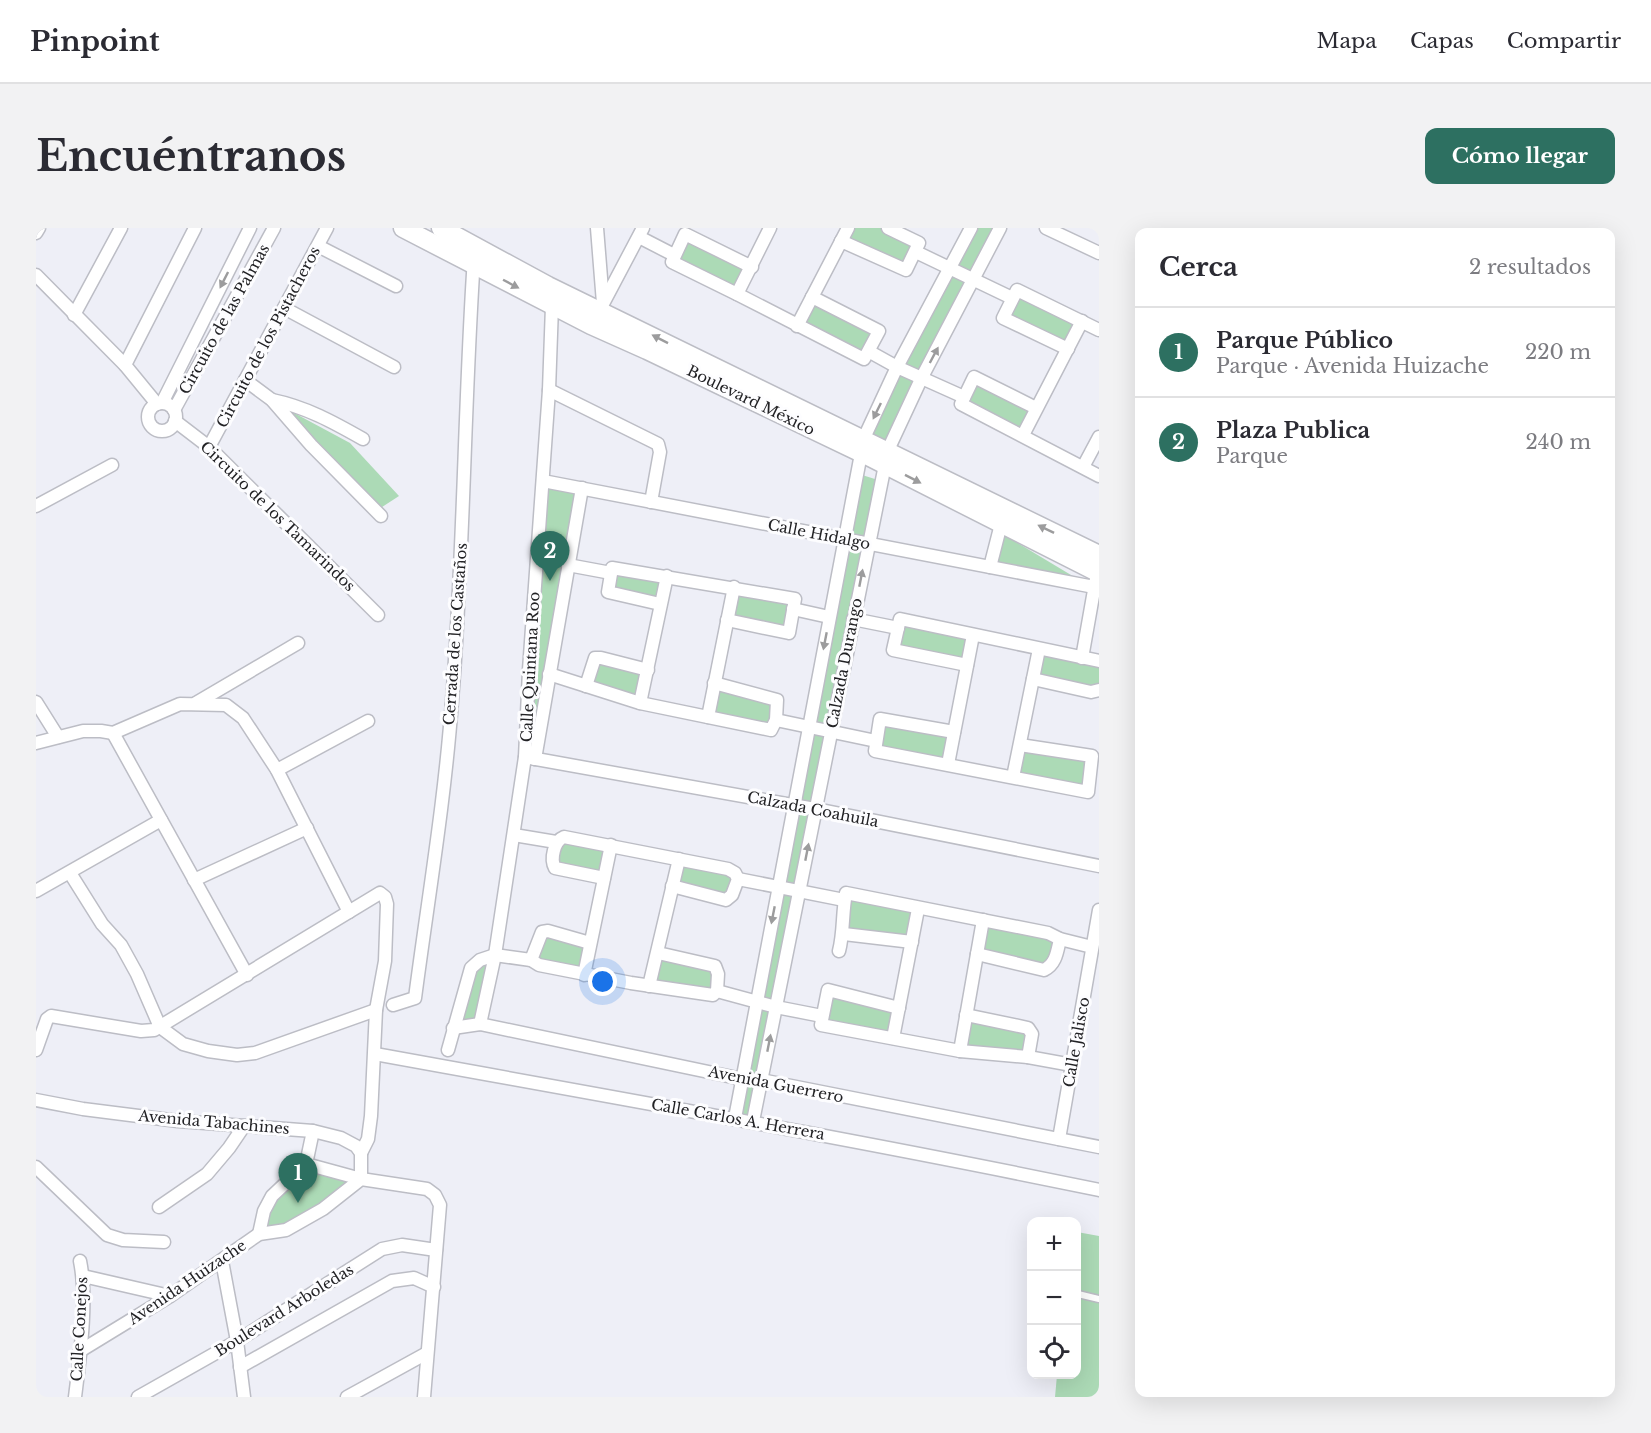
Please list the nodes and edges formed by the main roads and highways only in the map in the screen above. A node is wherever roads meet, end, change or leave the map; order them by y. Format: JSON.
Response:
{"nodes":[{"id":1,"x":403,"y":228,"type":"edge"},
{"id":2,"x":441,"y":228,"type":"edge"},
{"id":3,"x":598,"y":313,"type":"junction"},
{"id":4,"x":886,"y":457,"type":"junction"},
{"id":5,"x":1098,"y":572,"type":"edge"}],
"edges":[{"from":1,"to":3,"type":"main road","name":"Boulevard México","one_way":true},
{"from":2,"to":3,"type":"main road","name":"Boulevard México"},
{"from":3,"to":4,"type":"main road","name":"Boulevard México"},
{"from":5,"to":4,"type":"main road","name":"Boulevard México","one_way":true},
{"from":4,"to":5,"type":"main road","name":"Boulevard México","one_way":true}]}
